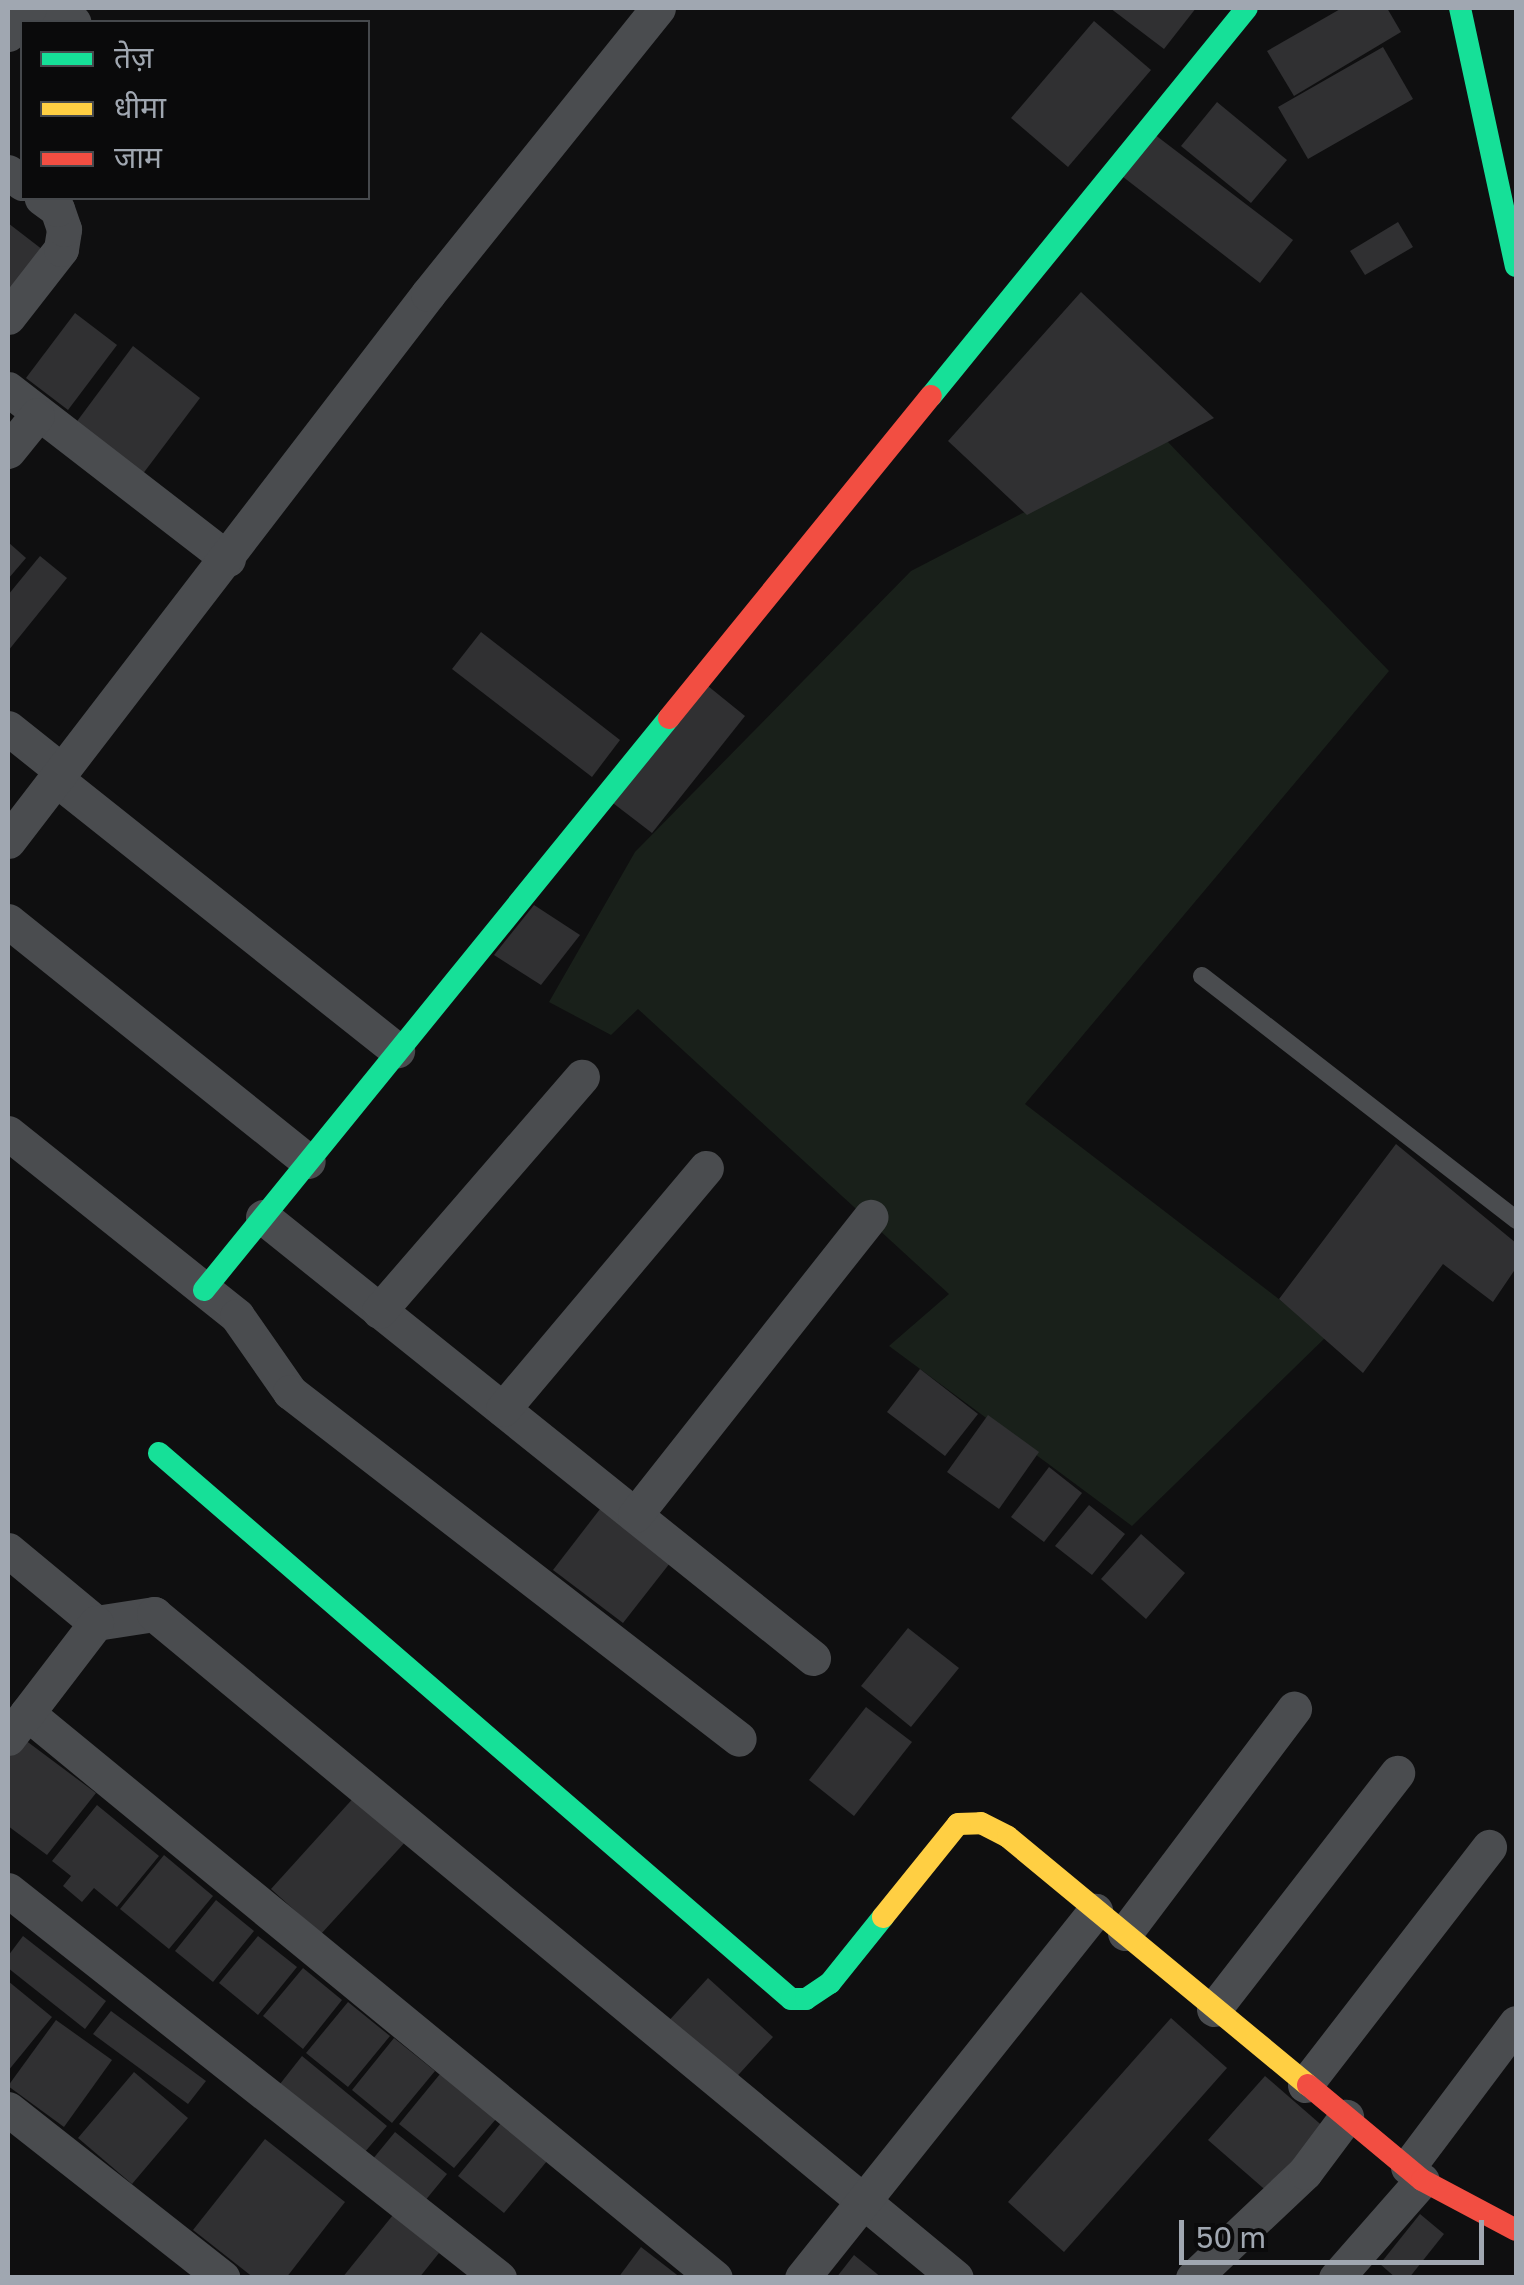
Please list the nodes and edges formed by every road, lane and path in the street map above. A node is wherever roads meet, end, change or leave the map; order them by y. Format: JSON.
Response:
{"nodes":[{"id":1,"x":29,"y":8,"type":"edge"},
{"id":2,"x":1247,"y":8,"type":"edge"},
{"id":3,"x":1460,"y":8,"type":"edge"},
{"id":4,"x":644,"y":12,"type":"edge"},
{"id":5,"x":8,"y":34,"type":"edge"},
{"id":6,"x":45,"y":200,"type":"edge"},
{"id":7,"x":1516,"y":266,"type":"edge"},
{"id":8,"x":8,"y":316,"type":"edge"},
{"id":9,"x":8,"y":389,"type":"edge"},
{"id":10,"x":37,"y":415,"type":"junction"},
{"id":11,"x":8,"y":450,"type":"edge"},
{"id":12,"x":228,"y":559,"type":"junction"},
{"id":13,"x":8,"y":728,"type":"edge"},
{"id":14,"x":59,"y":775,"type":"junction"},
{"id":15,"x":8,"y":841,"type":"edge"},
{"id":16,"x":8,"y":921,"type":"edge"},
{"id":17,"x":1202,"y":976,"type":"dead end"},
{"id":18,"x":398,"y":1050,"type":"junction"},
{"id":19,"x":582,"y":1076,"type":"dead end"},
{"id":20,"x":8,"y":1133,"type":"edge"},
{"id":21,"x":308,"y":1161,"type":"junction"},
{"id":22,"x":706,"y":1168,"type":"dead end"},
{"id":23,"x":262,"y":1217,"type":"junction"},
{"id":24,"x":870,"y":1217,"type":"dead end"},
{"id":25,"x":1516,"y":1220,"type":"edge"},
{"id":26,"x":204,"y":1290,"type":"junction"},
{"id":27,"x":379,"y":1311,"type":"junction"},
{"id":28,"x":502,"y":1409,"type":"junction"},
{"id":29,"x":158,"y":1453,"type":"dead end"},
{"id":30,"x":635,"y":1515,"type":"junction"},
{"id":31,"x":8,"y":1550,"type":"edge"},
{"id":32,"x":96,"y":1623,"type":"junction"},
{"id":33,"x":813,"y":1658,"type":"dead end"},
{"id":34,"x":1294,"y":1709,"type":"dead end"},
{"id":35,"x":17,"y":1726,"type":"edge"},
{"id":36,"x":740,"y":1740,"type":"dead end"},
{"id":37,"x":1396,"y":1772,"type":"dead end"},
{"id":38,"x":1489,"y":1847,"type":"dead end"},
{"id":39,"x":8,"y":1890,"type":"edge"},
{"id":40,"x":1095,"y":1911,"type":"junction"},
{"id":41,"x":1125,"y":1933,"type":"junction"},
{"id":42,"x":1214,"y":2009,"type":"junction"},
{"id":43,"x":1516,"y":2024,"type":"edge"},
{"id":44,"x":1305,"y":2085,"type":"junction"},
{"id":45,"x":8,"y":2109,"type":"edge"},
{"id":46,"x":1346,"y":2117,"type":"junction"},
{"id":47,"x":1415,"y":2173,"type":"junction"},
{"id":48,"x":864,"y":2201,"type":"junction"},
{"id":49,"x":1516,"y":2229,"type":"edge"},
{"id":50,"x":222,"y":2278,"type":"edge"},
{"id":51,"x":500,"y":2278,"type":"edge"},
{"id":52,"x":716,"y":2278,"type":"edge"},
{"id":53,"x":802,"y":2278,"type":"edge"},
{"id":54,"x":956,"y":2278,"type":"edge"},
{"id":55,"x":1193,"y":2278,"type":"edge"},
{"id":56,"x":1336,"y":2278,"type":"edge"}],
"edges":[{"from":1,"to":5,"type":"street"},
{"from":2,"to":18,"type":"street"},
{"from":3,"to":7,"type":"street"},
{"from":4,"to":12,"type":"street"},
{"from":6,"to":8,"type":"street"},
{"from":9,"to":10,"type":"street"},
{"from":10,"to":11,"type":"street"},
{"from":10,"to":12,"type":"street"},
{"from":12,"to":14,"type":"street"},
{"from":13,"to":14,"type":"street"},
{"from":14,"to":15,"type":"street"},
{"from":14,"to":18,"type":"street"},
{"from":16,"to":21,"type":"street"},
{"from":17,"to":25,"type":"lane"},
{"from":18,"to":21,"type":"street"},
{"from":19,"to":27,"type":"street"},
{"from":20,"to":26,"type":"street"},
{"from":21,"to":23,"type":"street"},
{"from":22,"to":28,"type":"street"},
{"from":23,"to":26,"type":"street"},
{"from":23,"to":27,"type":"street"},
{"from":24,"to":30,"type":"street"},
{"from":26,"to":36,"type":"street"},
{"from":27,"to":28,"type":"street"},
{"from":28,"to":30,"type":"street"},
{"from":29,"to":40,"type":"street"},
{"from":30,"to":33,"type":"street"},
{"from":31,"to":32,"type":"street"},
{"from":32,"to":35,"type":"street"},
{"from":32,"to":48,"type":"street"},
{"from":34,"to":41,"type":"street"},
{"from":35,"to":52,"type":"street"},
{"from":37,"to":42,"type":"street"},
{"from":38,"to":44,"type":"street"},
{"from":39,"to":51,"type":"street"},
{"from":40,"to":41,"type":"street"},
{"from":40,"to":48,"type":"street"},
{"from":41,"to":42,"type":"street"},
{"from":42,"to":44,"type":"street"},
{"from":43,"to":47,"type":"street"},
{"from":44,"to":46,"type":"street"},
{"from":45,"to":50,"type":"street"},
{"from":46,"to":47,"type":"street"},
{"from":46,"to":55,"type":"street"},
{"from":47,"to":49,"type":"street"},
{"from":47,"to":56,"type":"street"},
{"from":48,"to":53,"type":"street"},
{"from":48,"to":54,"type":"street"}]}
